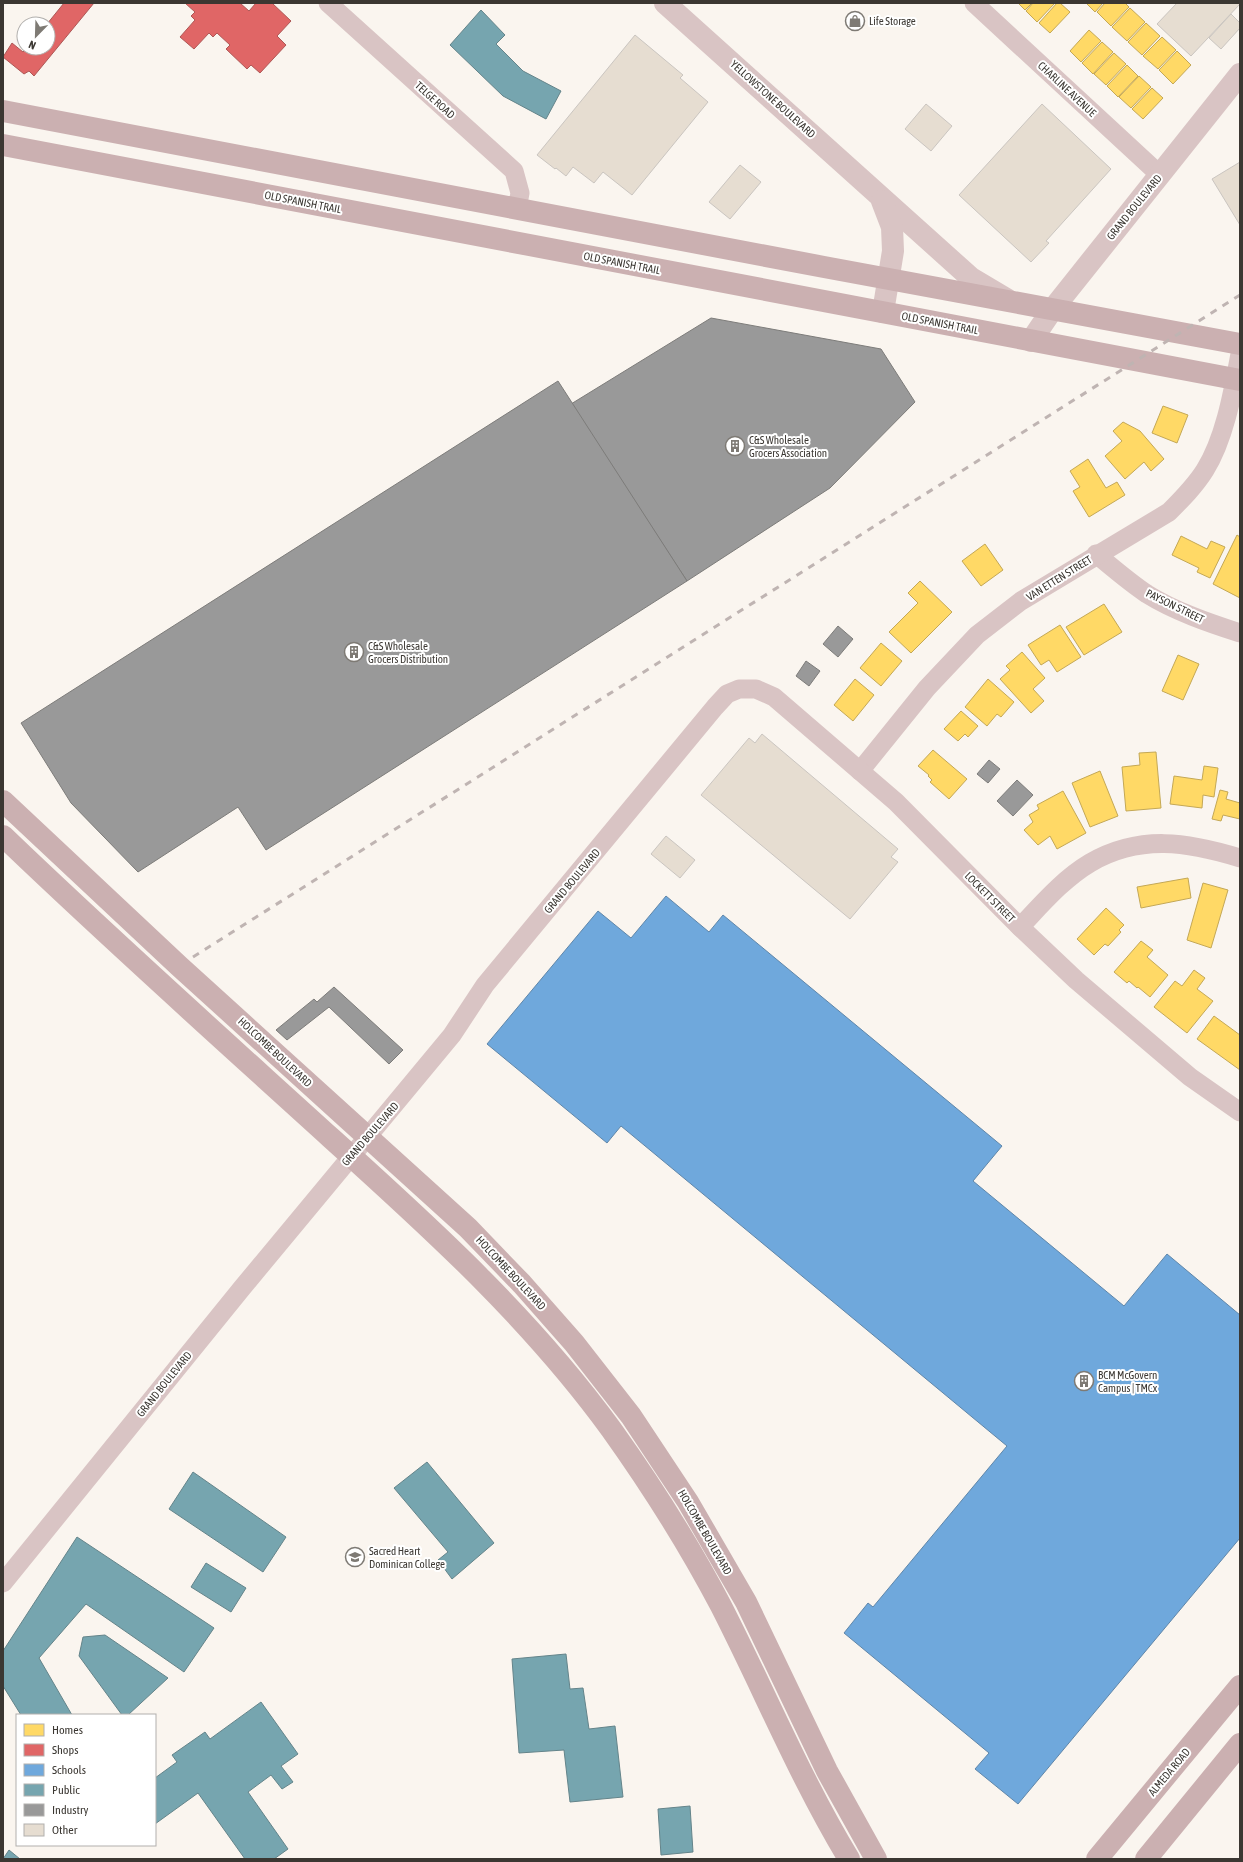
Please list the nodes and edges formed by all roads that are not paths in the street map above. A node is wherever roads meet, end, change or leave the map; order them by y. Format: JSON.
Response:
{"nodes":[{"id":1,"x":328,"y":3,"type":"edge"},
{"id":2,"x":665,"y":3,"type":"edge"},
{"id":3,"x":974,"y":3,"type":"edge"},
{"id":4,"x":1240,"y":74,"type":"edge"},
{"id":5,"x":3,"y":111,"type":"edge"},
{"id":6,"x":116,"y":133,"type":"junction"},
{"id":7,"x":3,"y":145,"type":"edge"},
{"id":8,"x":110,"y":165,"type":"junction"},
{"id":9,"x":1160,"y":175,"type":"junction"},
{"id":10,"x":371,"y":181,"type":"junction"},
{"id":11,"x":880,"y":196,"type":"junction"},
{"id":12,"x":517,"y":209,"type":"junction"},
{"id":13,"x":365,"y":214,"type":"junction"},
{"id":14,"x":555,"y":216,"type":"junction"},
{"id":15,"x":549,"y":249,"type":"junction"},
{"id":16,"x":763,"y":255,"type":"junction"},
{"id":17,"x":888,"y":278,"type":"junction"},
{"id":18,"x":757,"y":288,"type":"junction"},
{"id":19,"x":1009,"y":301,"type":"junction"},
{"id":20,"x":1052,"y":310,"type":"junction"},
{"id":21,"x":883,"y":312,"type":"junction"},
{"id":22,"x":1031,"y":341,"type":"junction"},
{"id":23,"x":1240,"y":344,"type":"edge"},
{"id":24,"x":1240,"y":354,"type":"edge"},
{"id":25,"x":1238,"y":380,"type":"edge"},
{"id":26,"x":1096,"y":554,"type":"junction"},
{"id":27,"x":1240,"y":633,"type":"edge"},
{"id":28,"x":739,"y":689,"type":"joint"},
{"id":29,"x":860,"y":771,"type":"junction"},
{"id":30,"x":3,"y":801,"type":"edge"},
{"id":31,"x":3,"y":836,"type":"edge"},
{"id":32,"x":1240,"y":858,"type":"edge"},
{"id":33,"x":1020,"y":927,"type":"junction"},
{"id":34,"x":1240,"y":1112,"type":"edge"},
{"id":35,"x":368,"y":1137,"type":"junction"},
{"id":36,"x":351,"y":1156,"type":"junction"},
{"id":37,"x":3,"y":1583,"type":"edge"},
{"id":38,"x":1240,"y":1686,"type":"edge"},
{"id":39,"x":1240,"y":1744,"type":"edge"},
{"id":40,"x":849,"y":1859,"type":"edge"},
{"id":41,"x":876,"y":1859,"type":"edge"},
{"id":42,"x":1097,"y":1859,"type":"edge"},
{"id":43,"x":1146,"y":1859,"type":"edge"}],
"edges":[{"from":1,"to":12,"type":"street","name":"TELGE ROAD"},
{"from":2,"to":11,"type":"street","name":"YELLOWSTONE BOULEVARD"},
{"from":3,"to":9,"type":"street","name":"CHARLINE AVENUE"},
{"from":4,"to":9,"type":"street","name":"GRAND BOULEVARD"},
{"from":5,"to":6,"type":"main road"},
{"from":6,"to":8,"type":"main road"},
{"from":6,"to":10,"type":"main road"},
{"from":7,"to":8,"type":"main road","name":"OLD SPANISH TRAIL"},
{"from":8,"to":13,"type":"main road","name":"OLD SPANISH TRAIL"},
{"from":9,"to":20,"type":"street","name":"GRAND BOULEVARD"},
{"from":10,"to":12,"type":"main road"},
{"from":10,"to":13,"type":"main road"},
{"from":11,"to":17,"type":"street","name":"YELLOWSTONE BOULEVARD"},
{"from":11,"to":19,"type":"street","name":"YELLOWSTONE BOULEVARD"},
{"from":12,"to":14,"type":"main road"},
{"from":13,"to":15,"type":"main road","name":"OLD SPANISH TRAIL"},
{"from":14,"to":15,"type":"main road"},
{"from":14,"to":16,"type":"main road"},
{"from":15,"to":18,"type":"main road","name":"OLD SPANISH TRAIL"},
{"from":16,"to":17,"type":"main road"},
{"from":16,"to":18,"type":"main road"},
{"from":17,"to":19,"type":"main road"},
{"from":17,"to":21,"type":"street","name":"YELLOWSTONE BOULEVARD"},
{"from":18,"to":21,"type":"main road","name":"OLD SPANISH TRAIL"},
{"from":19,"to":20,"type":"main road"},
{"from":20,"to":22,"type":"street","name":"GRAND BOULEVARD"},
{"from":20,"to":23,"type":"main road"},
{"from":21,"to":22,"type":"main road","name":"OLD SPANISH TRAIL"},
{"from":22,"to":25,"type":"main road","name":"OLD SPANISH TRAIL"},
{"from":24,"to":25,"type":"street","name":"VAN ETTEN STREET"},
{"from":25,"to":26,"type":"street","name":"VAN ETTEN STREET"},
{"from":26,"to":27,"type":"street","name":"PAYSON STREET"},
{"from":26,"to":29,"type":"street","name":"VAN ETTEN STREET"},
{"from":28,"to":29,"type":"street","name":"LOCKETT STREET"},
{"from":28,"to":35,"type":"street","name":"GRAND BOULEVARD"},
{"from":29,"to":33,"type":"street","name":"LOCKETT STREET"},
{"from":30,"to":35,"type":"main road","name":"HOLCOMBE BOULEVARD"},
{"from":31,"to":36,"type":"main road","name":"HOLCOMBE BOULEVARD"},
{"from":32,"to":33,"type":"street"},
{"from":33,"to":34,"type":"street","name":"LOCKETT STREET"},
{"from":35,"to":36,"type":"street","name":"GRAND BOULEVARD"},
{"from":35,"to":41,"type":"main road","name":"HOLCOMBE BOULEVARD"},
{"from":36,"to":37,"type":"street","name":"GRAND BOULEVARD"},
{"from":36,"to":40,"type":"main road","name":"HOLCOMBE BOULEVARD"},
{"from":38,"to":42,"type":"main road","name":"ALMEDA ROAD"},
{"from":39,"to":43,"type":"main road"}]}
